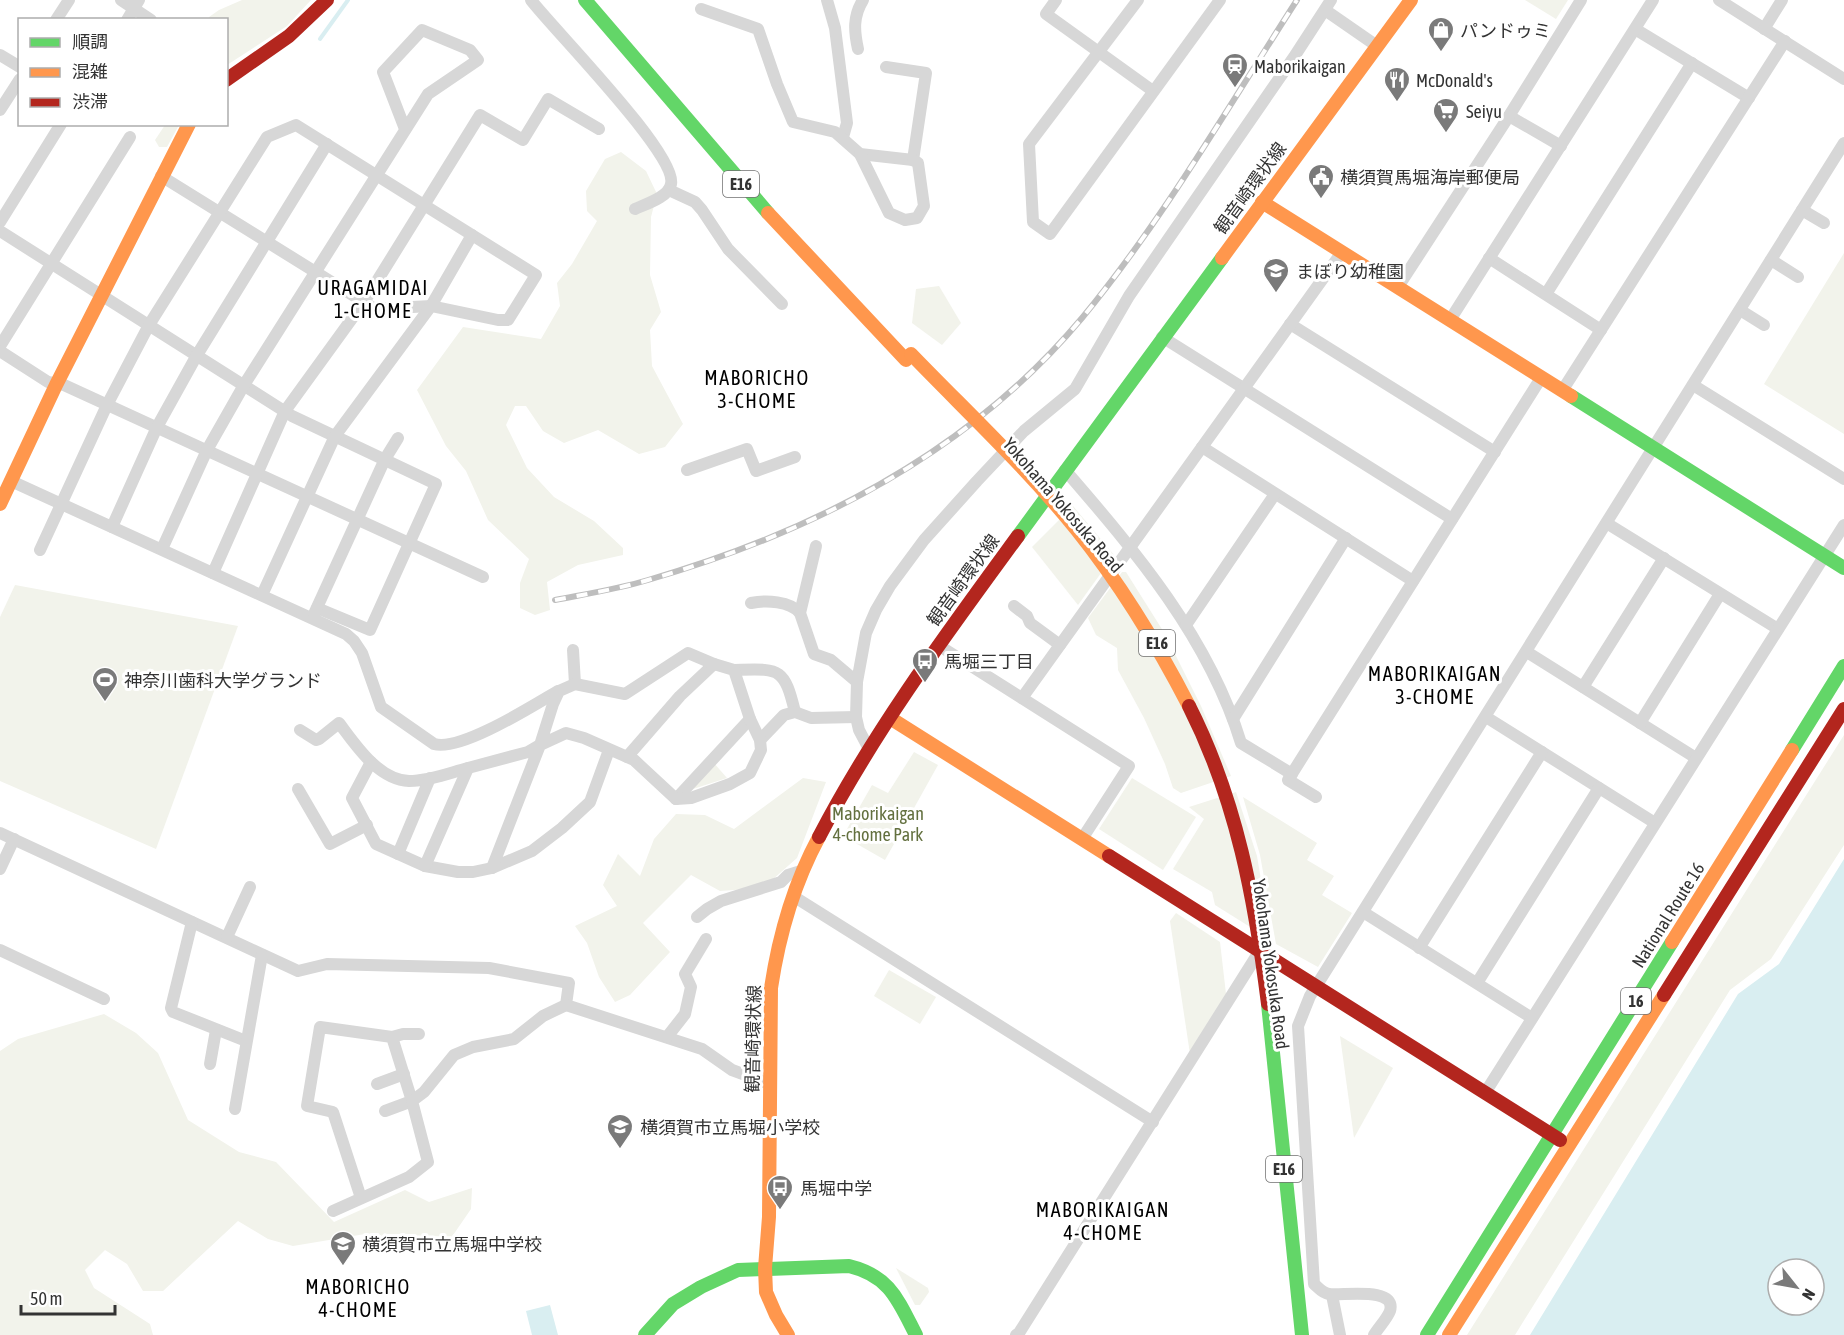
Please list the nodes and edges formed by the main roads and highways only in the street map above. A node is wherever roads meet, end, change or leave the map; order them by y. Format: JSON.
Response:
{"nodes":[{"id":1,"x":327,"y":0,"type":"edge"},
{"id":2,"x":585,"y":0,"type":"edge"},
{"id":3,"x":595,"y":0,"type":"edge"},
{"id":4,"x":1411,"y":0,"type":"edge"},
{"id":5,"x":228,"y":79,"type":"edge"},
{"id":6,"x":188,"y":126,"type":"edge"},
{"id":7,"x":1262,"y":202,"type":"junction"},
{"id":8,"x":909,"y":357,"type":"junction"},
{"id":9,"x":0,"y":504,"type":"edge"},
{"id":10,"x":1844,"y":568,"type":"edge"},
{"id":11,"x":1844,"y":666,"type":"edge"},
{"id":12,"x":1844,"y":710,"type":"edge"},
{"id":13,"x":890,"y":718,"type":"junction"},
{"id":14,"x":1264,"y":1004,"type":"junction"},
{"id":15,"x":1552,"y":1135,"type":"junction"},
{"id":16,"x":1569,"y":1146,"type":"junction"},
{"id":17,"x":765,"y":1268,"type":"junction"},
{"id":18,"x":645,"y":1335,"type":"edge"},
{"id":19,"x":788,"y":1335,"type":"edge"},
{"id":20,"x":916,"y":1335,"type":"edge"},
{"id":21,"x":1292,"y":1335,"type":"edge"},
{"id":22,"x":1302,"y":1335,"type":"edge"},
{"id":23,"x":1427,"y":1335,"type":"edge"},
{"id":24,"x":1449,"y":1335,"type":"edge"}],
"edges":[{"from":1,"to":5,"type":"main road"},
{"from":2,"to":8,"type":"main road","name":"Yokohama Yokosuka Road","number":"E16"},
{"from":3,"to":8,"type":"main road","name":"Yokohama Yokosuka Road","number":"E16"},
{"from":4,"to":7,"type":"main road","name":"観音崎環状線"},
{"from":6,"to":9,"type":"main road"},
{"from":7,"to":10,"type":"main road"},
{"from":7,"to":13,"type":"main road","name":"観音崎環状線"},
{"from":8,"to":14,"type":"main road","name":"Yokohama Yokosuka Road","number":"E16","bridge":true},
{"from":11,"to":15,"type":"main road","name":"National Route 16","number":"16"},
{"from":12,"to":16,"type":"main road","number":"16"},
{"from":13,"to":15,"type":"main road"},
{"from":13,"to":17,"type":"main road","name":"観音崎環状線"},
{"from":14,"to":21,"type":"main road","name":"Yokohama Yokosuka Road","number":"E16"},
{"from":14,"to":22,"type":"main road","name":"Yokohama Yokosuka Road","number":"E16"},
{"from":15,"to":16,"type":"main road"},
{"from":15,"to":23,"type":"main road","name":"National Route 16","number":"16"},
{"from":16,"to":24,"type":"main road","number":"16"},
{"from":17,"to":18,"type":"main road"},
{"from":17,"to":19,"type":"main road","name":"観音崎環状線"},
{"from":17,"to":20,"type":"main road"}]}
